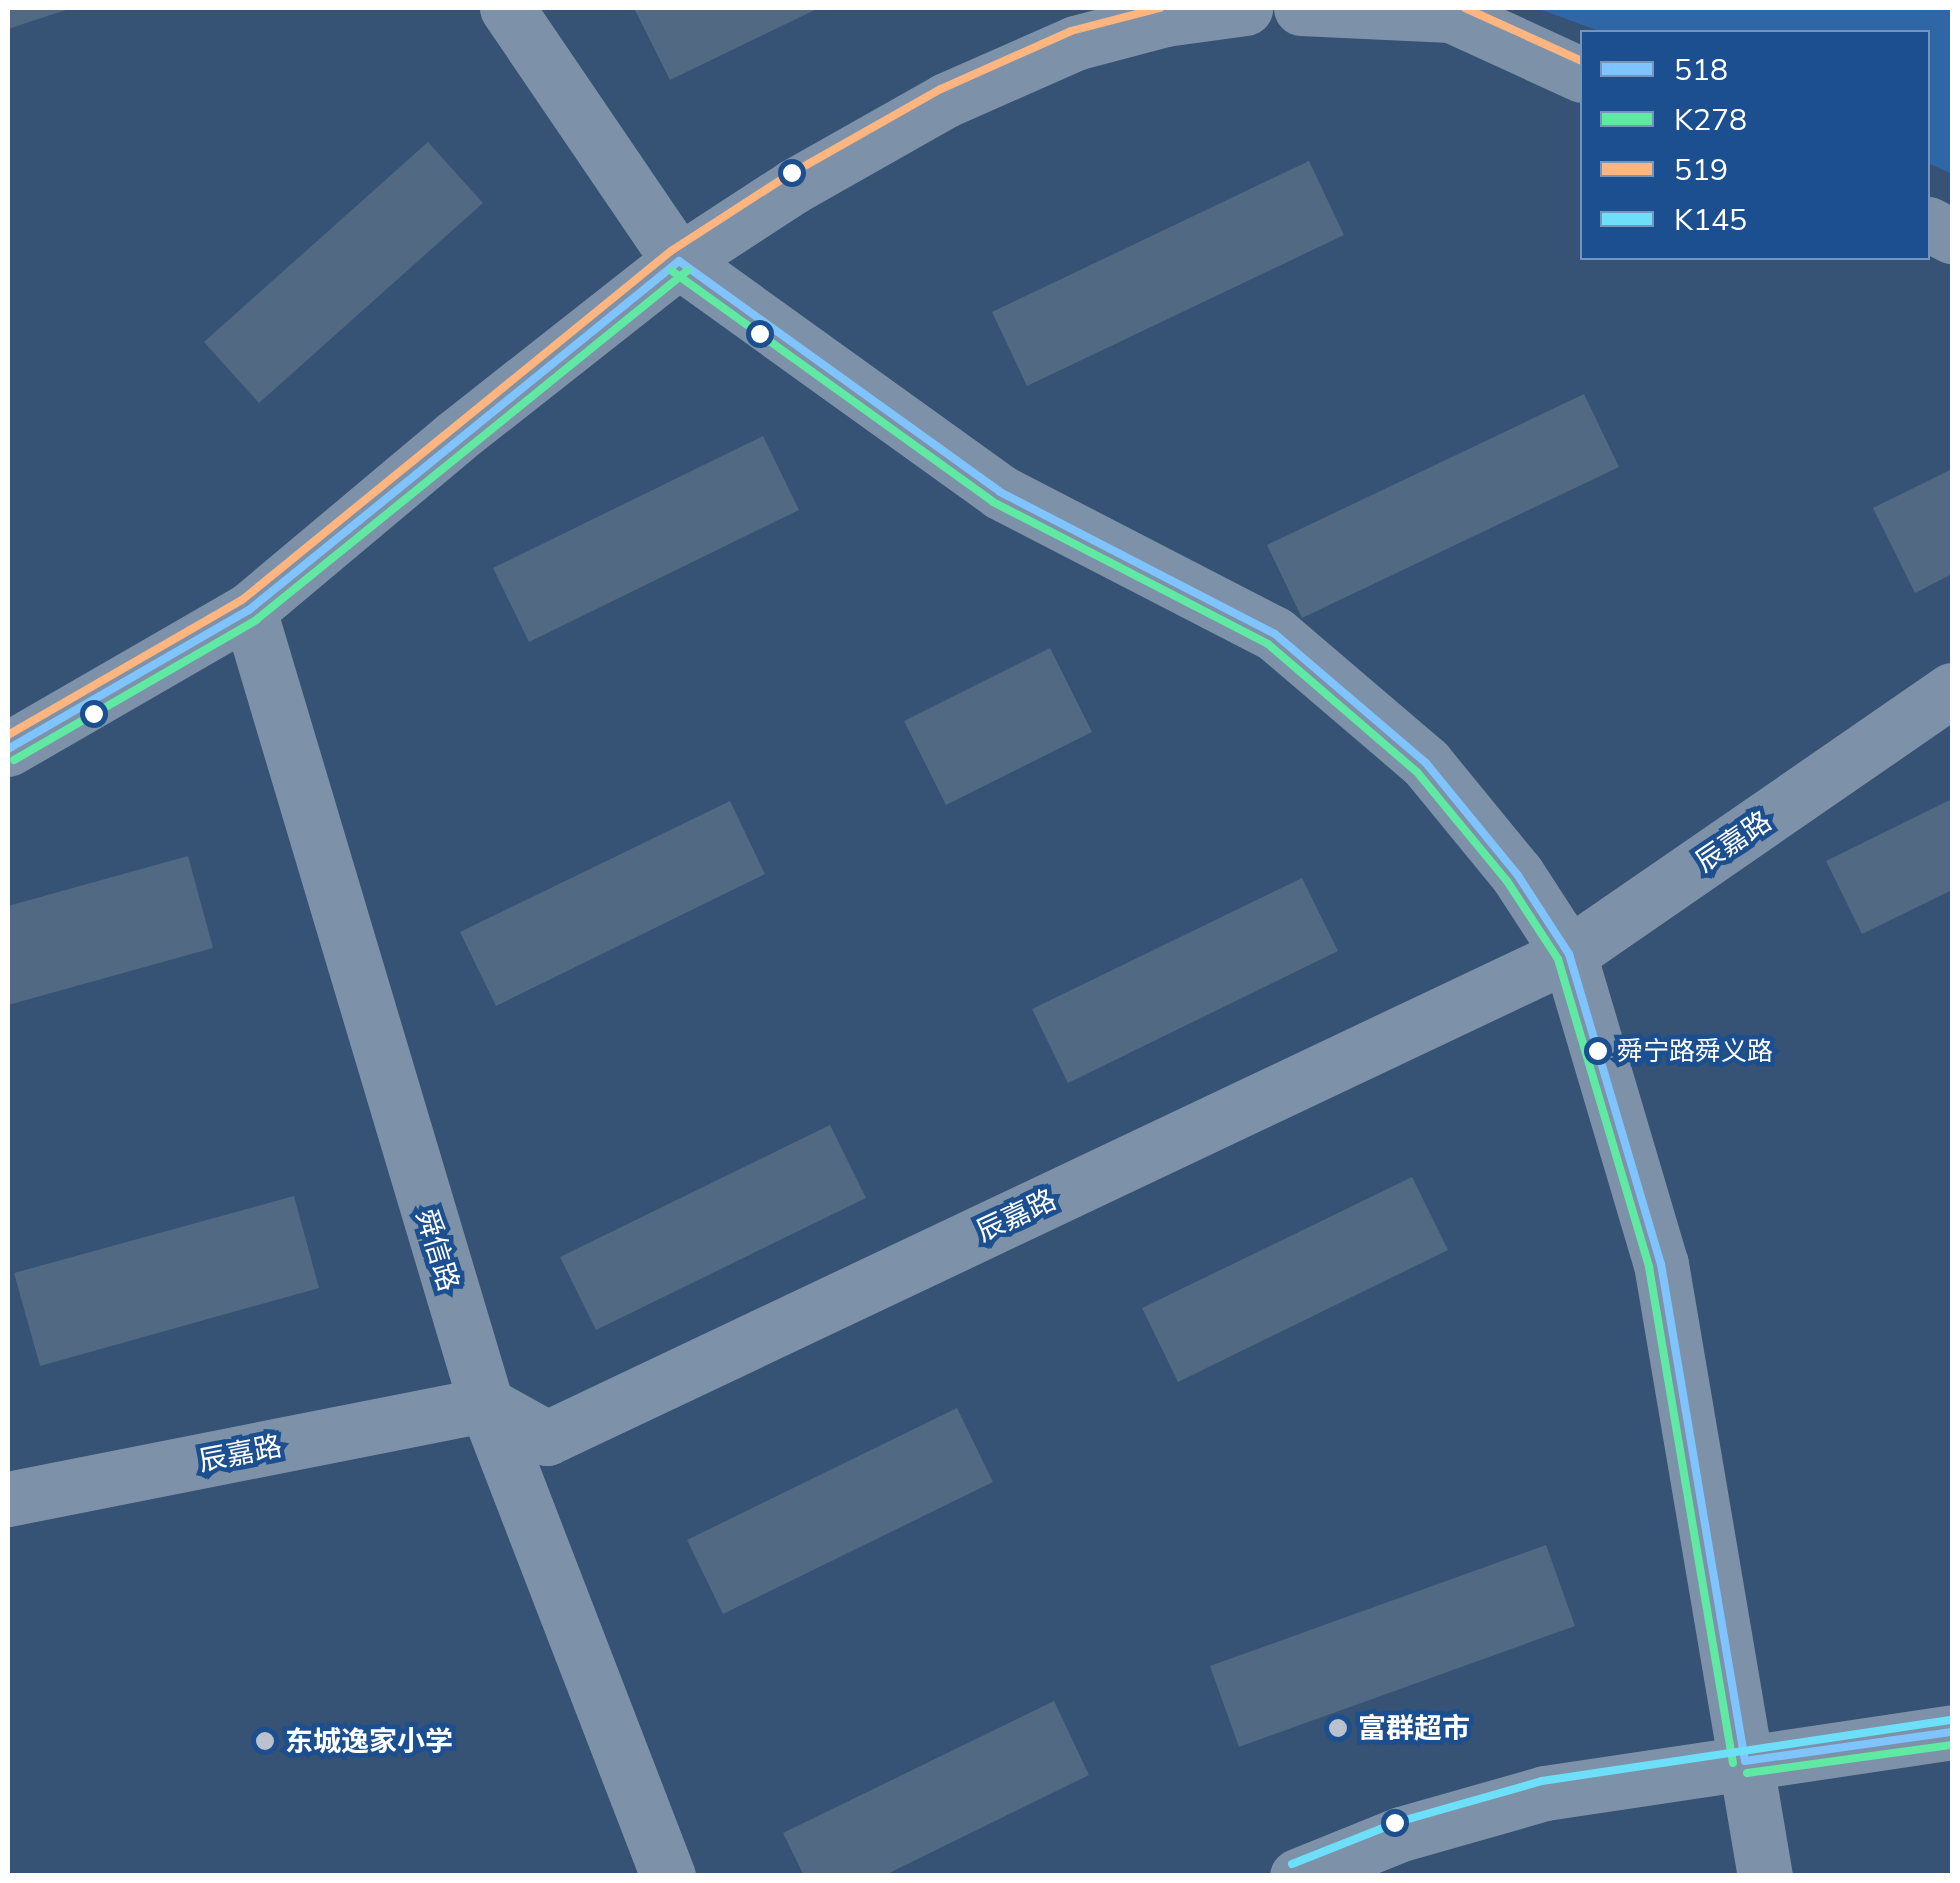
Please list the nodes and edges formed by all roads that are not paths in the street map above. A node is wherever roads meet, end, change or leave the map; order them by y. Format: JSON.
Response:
{"nodes":[{"id":1,"x":508,"y":8,"type":"edge"},
{"id":2,"x":1245,"y":8,"type":"edge"},
{"id":3,"x":1301,"y":8,"type":"edge"},
{"id":4,"x":1580,"y":74,"type":"edge"},
{"id":5,"x":679,"y":260,"type":"junction"},
{"id":6,"x":249,"y":610,"type":"junction"},
{"id":7,"x":1952,"y":690,"type":"edge"},
{"id":8,"x":8,"y":750,"type":"edge"},
{"id":9,"x":1569,"y":954,"type":"junction"},
{"id":10,"x":486,"y":1404,"type":"junction"},
{"id":11,"x":8,"y":1499,"type":"edge"},
{"id":12,"x":1952,"y":1732,"type":"edge"},
{"id":13,"x":1744,"y":1761,"type":"junction"},
{"id":14,"x":668,"y":1876,"type":"edge"},
{"id":15,"x":1297,"y":1876,"type":"edge"},
{"id":16,"x":1765,"y":1876,"type":"edge"}],
"edges":[{"from":1,"to":5,"type":"street"},
{"from":2,"to":5,"type":"street"},
{"from":3,"to":4,"type":"street"},
{"from":5,"to":6,"type":"street"},
{"from":5,"to":9,"type":"street"},
{"from":6,"to":8,"type":"street"},
{"from":6,"to":10,"type":"street","name":"舜信路"},
{"from":7,"to":9,"type":"street","name":"辰嘉路"},
{"from":9,"to":10,"type":"street","name":"辰嘉路"},
{"from":9,"to":13,"type":"street"},
{"from":10,"to":11,"type":"street","name":"辰嘉路"},
{"from":10,"to":14,"type":"street","name":"舜信路"},
{"from":12,"to":13,"type":"street"},
{"from":13,"to":15,"type":"street"},
{"from":13,"to":16,"type":"street"}]}
